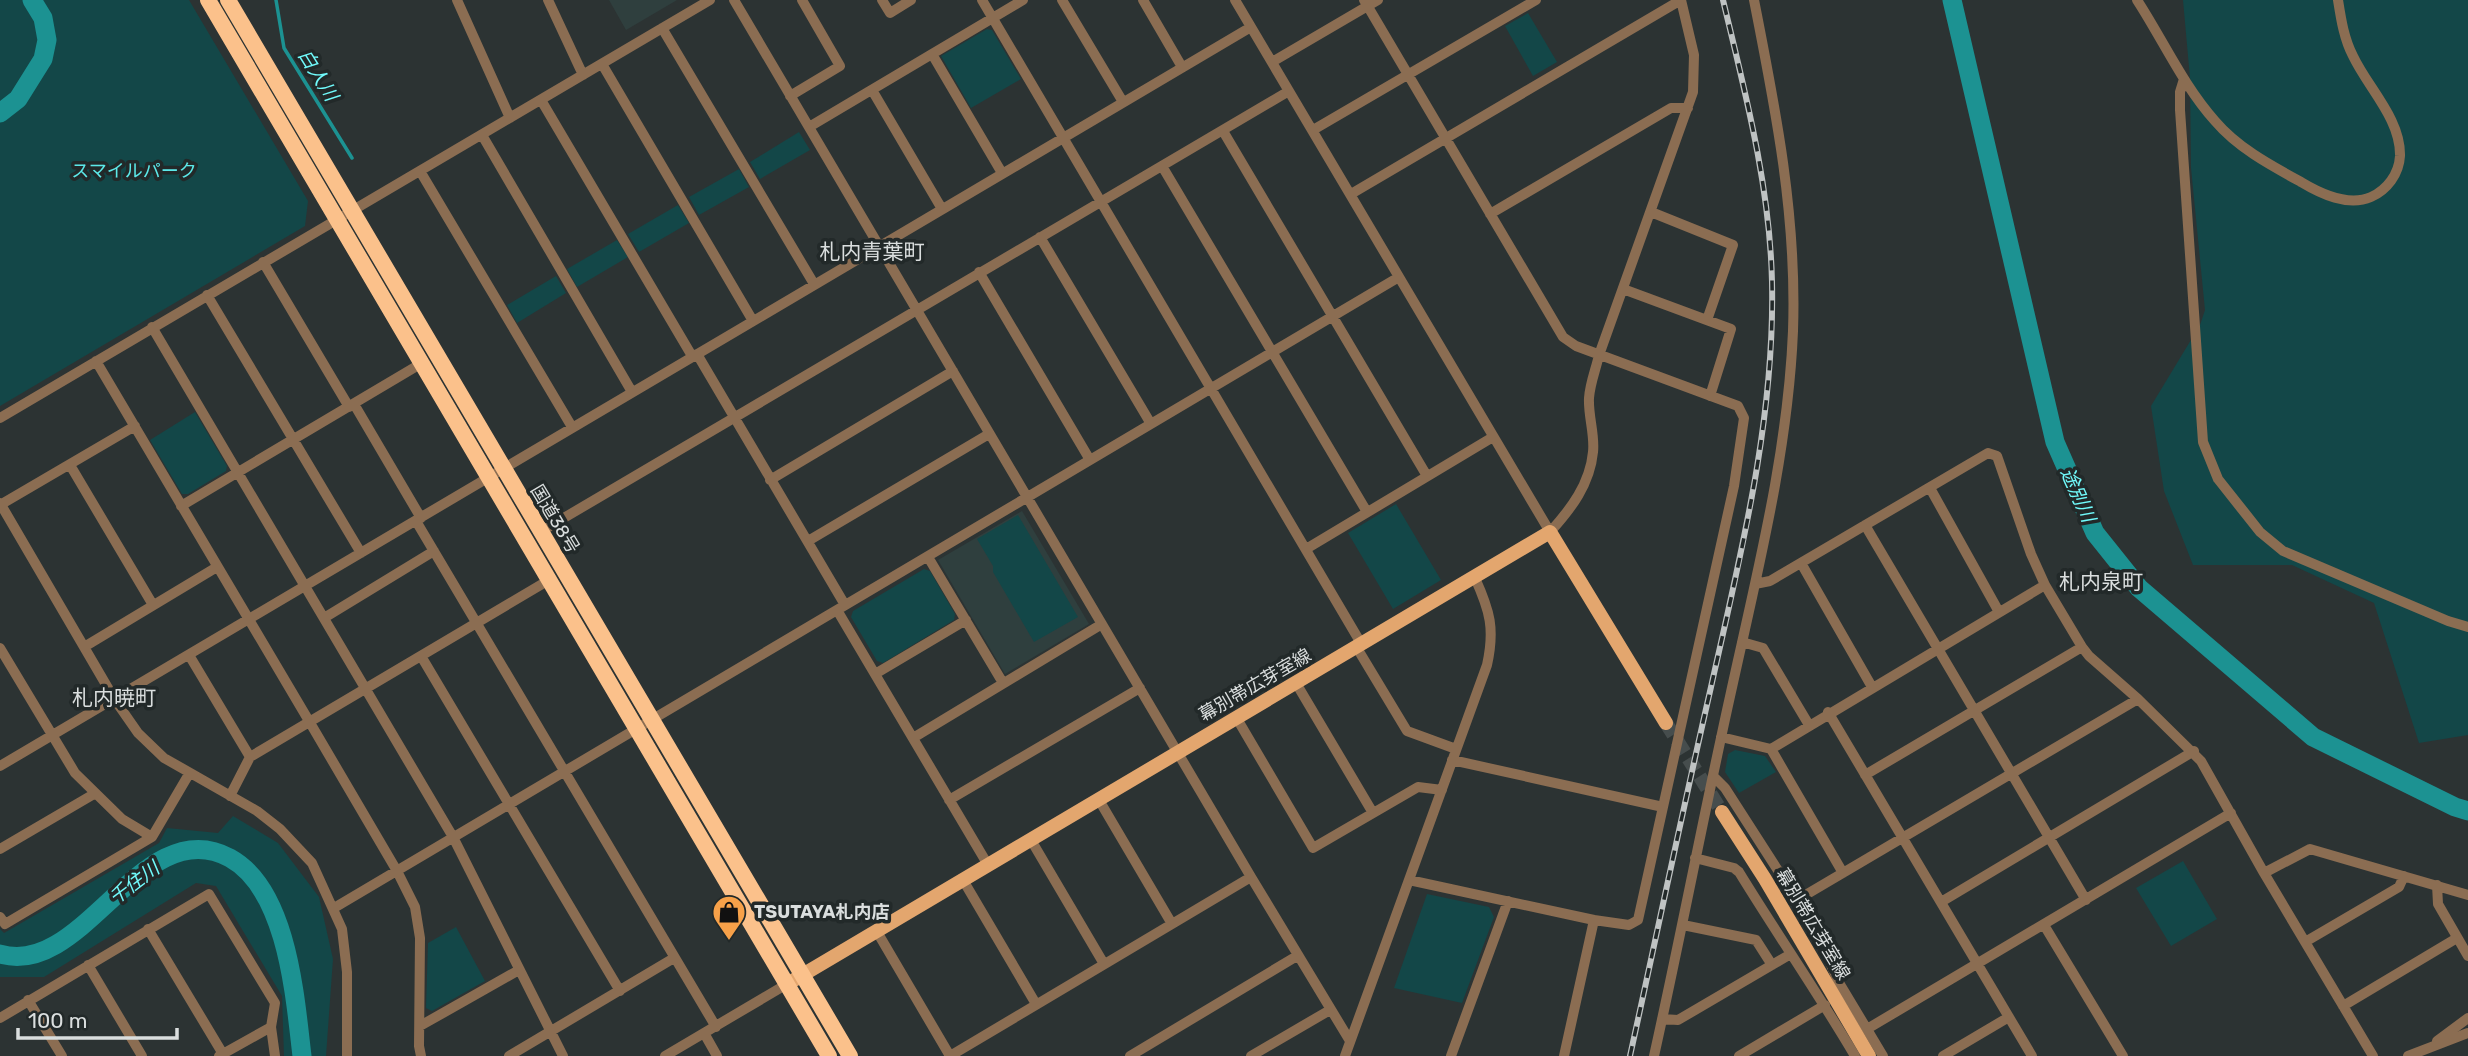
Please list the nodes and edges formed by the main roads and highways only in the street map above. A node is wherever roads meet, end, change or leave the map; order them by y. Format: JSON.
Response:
{"nodes":[{"id":1,"x":208,"y":0,"type":"edge"},
{"id":2,"x":228,"y":0,"type":"edge"},
{"id":3,"x":496,"y":473,"type":"junction"},
{"id":4,"x":1666,"y":723,"type":"tunnel mouth"},
{"id":5,"x":1722,"y":812,"type":"tunnel mouth"},
{"id":6,"x":803,"y":975,"type":"junction"},
{"id":7,"x":787,"y":984,"type":"junction"},
{"id":8,"x":829,"y":1056,"type":"edge"},
{"id":9,"x":850,"y":1056,"type":"edge"},
{"id":10,"x":1869,"y":1056,"type":"edge"}],
"edges":[{"from":1,"to":3,"type":"highway","name":"国道38号"},
{"from":2,"to":3,"type":"highway","name":"国道38号"},
{"from":3,"to":6,"type":"highway","name":"国道38号"},
{"from":3,"to":7,"type":"highway","name":"国道38号"},
{"from":4,"to":6,"type":"main road","name":"幕別帯広芽室線"},
{"from":5,"to":10,"type":"main road","name":"幕別帯広芽室線"},
{"from":6,"to":7,"type":"main road","name":"幕別帯広芽室線"},
{"from":6,"to":9,"type":"highway","name":"国道38号"},
{"from":7,"to":8,"type":"highway","name":"国道38号"}]}
